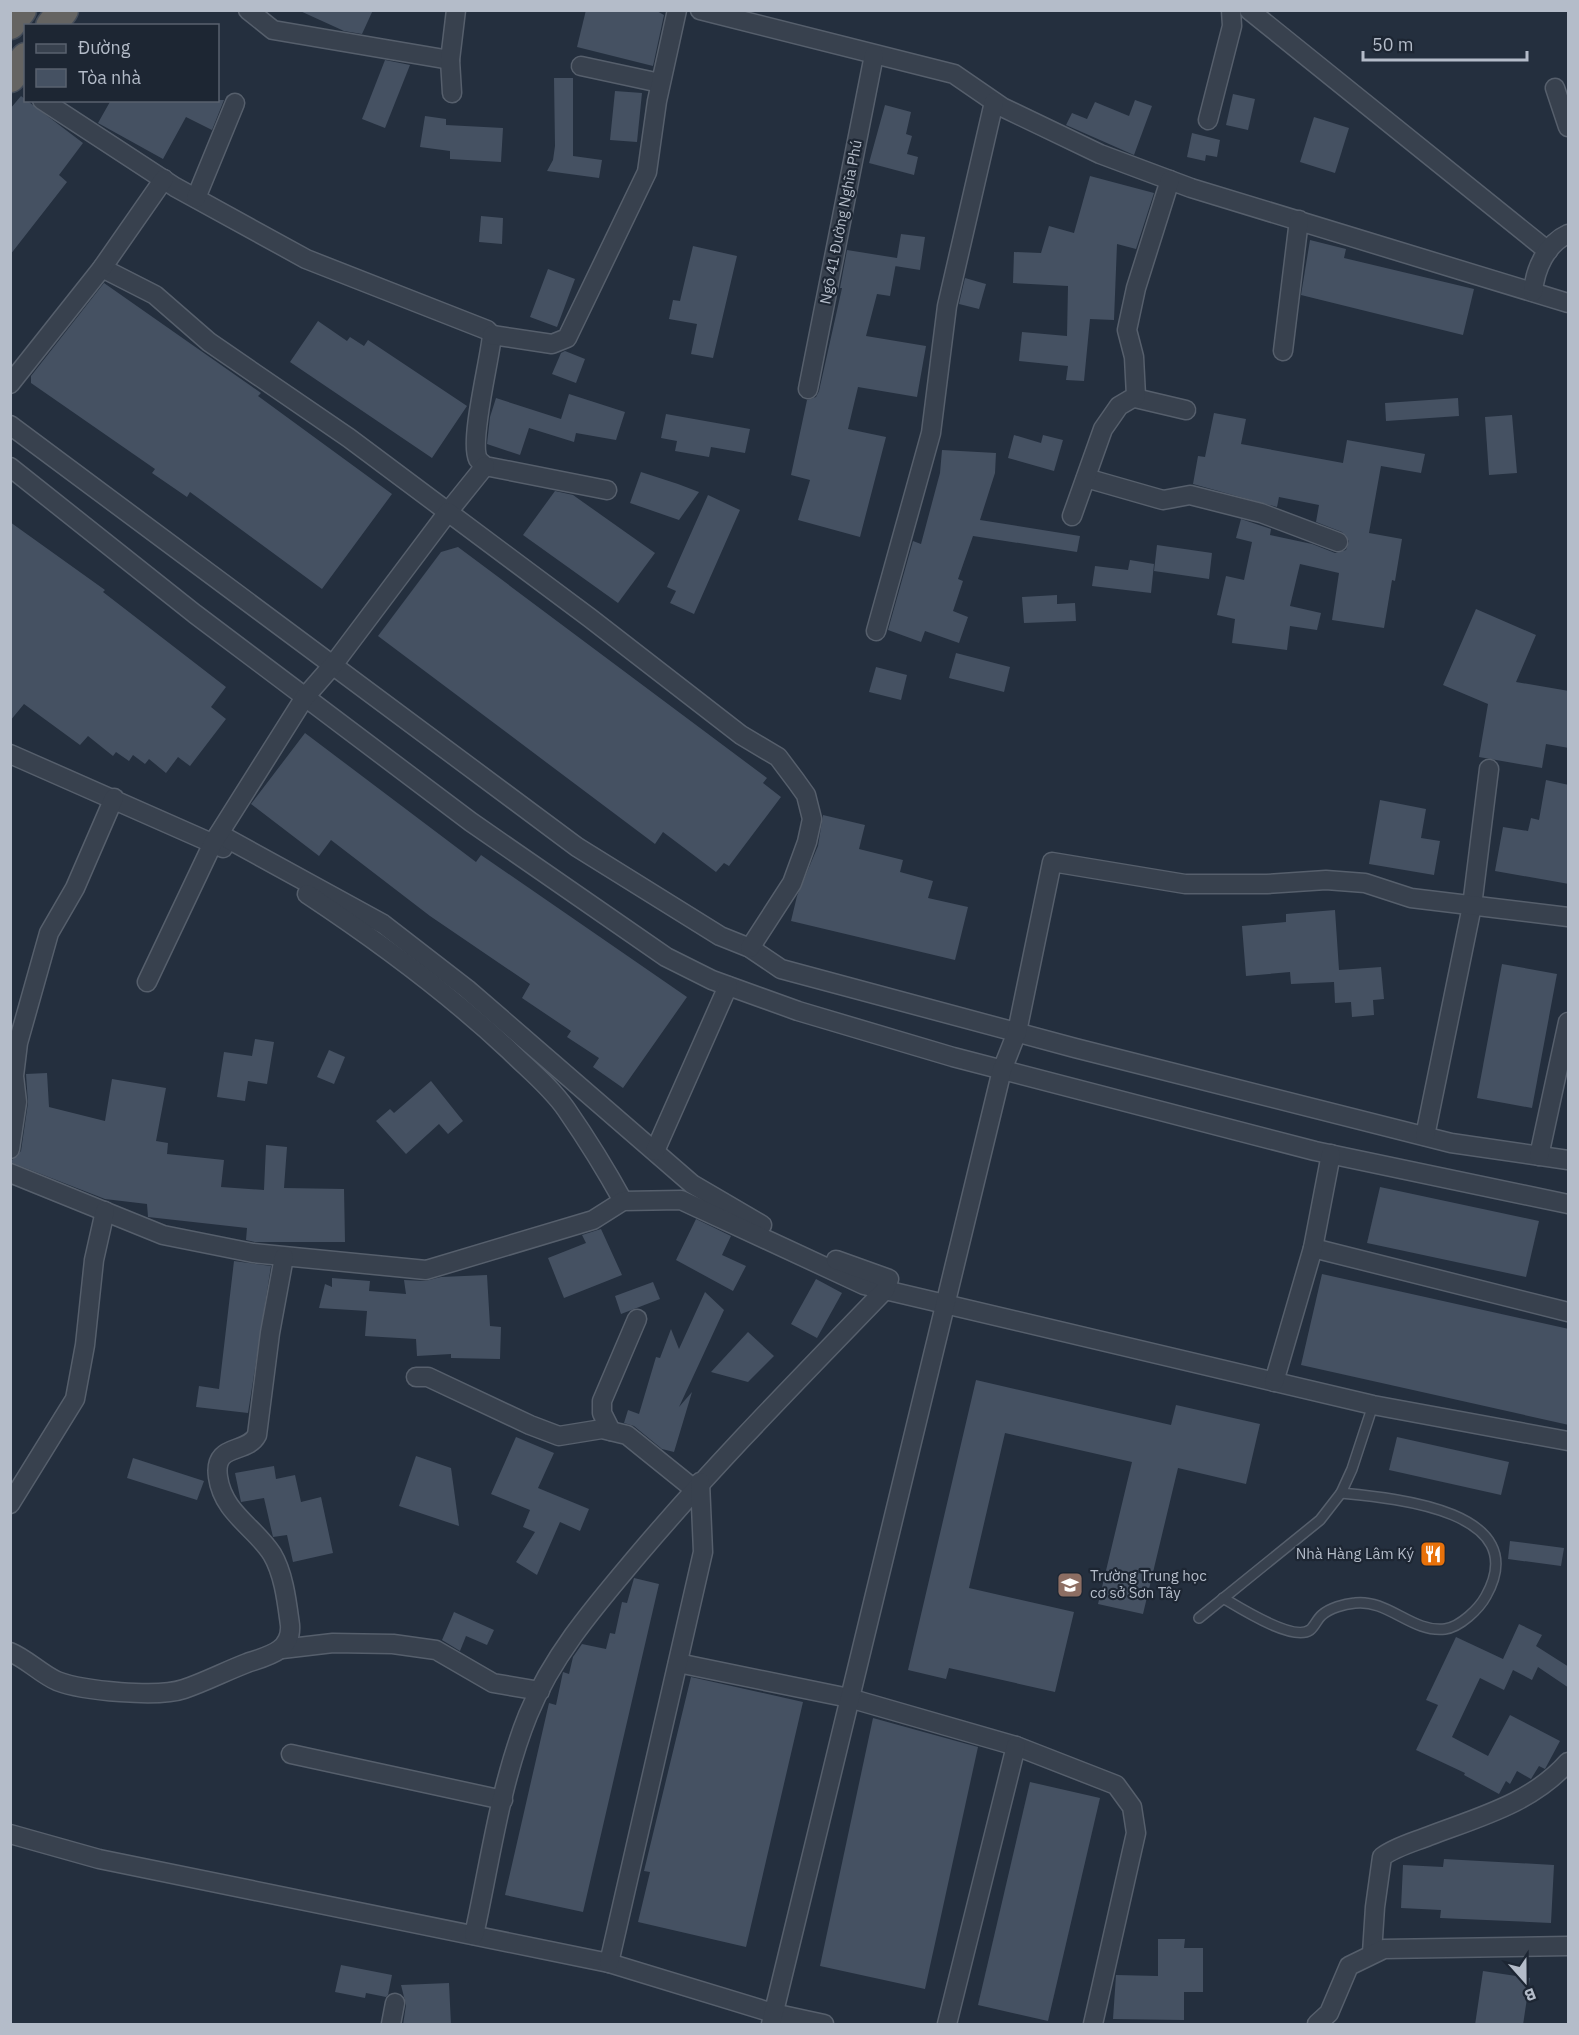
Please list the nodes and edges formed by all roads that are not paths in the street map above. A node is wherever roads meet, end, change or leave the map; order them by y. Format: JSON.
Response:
{"nodes":[{"id":1,"x":21,"y":10,"type":"edge"},
{"id":2,"x":63,"y":10,"type":"edge"},
{"id":3,"x":248,"y":10,"type":"edge"},
{"id":4,"x":456,"y":10,"type":"edge"},
{"id":5,"x":677,"y":10,"type":"edge"},
{"id":6,"x":700,"y":10,"type":"edge"},
{"id":7,"x":1231,"y":10,"type":"edge"},
{"id":8,"x":1249,"y":10,"type":"edge"},
{"id":9,"x":10,"y":24,"type":"edge"},
{"id":10,"x":52,"y":24,"type":"edge"},
{"id":11,"x":874,"y":55,"type":"junction"},
{"id":12,"x":24,"y":60,"type":"edge"},
{"id":13,"x":450,"y":60,"type":"junction"},
{"id":14,"x":581,"y":66,"type":"dead end"},
{"id":15,"x":10,"y":78,"type":"edge"},
{"id":16,"x":660,"y":83,"type":"junction"},
{"id":17,"x":24,"y":88,"type":"edge"},
{"id":18,"x":1555,"y":88,"type":"dead end"},
{"id":19,"x":452,"y":93,"type":"dead end"},
{"id":20,"x":45,"y":102,"type":"edge"},
{"id":21,"x":994,"y":102,"type":"junction"},
{"id":22,"x":235,"y":103,"type":"dead end"},
{"id":23,"x":1208,"y":120,"type":"dead end"},
{"id":24,"x":1569,"y":128,"type":"edge"},
{"id":25,"x":164,"y":179,"type":"junction"},
{"id":26,"x":1170,"y":180,"type":"junction"},
{"id":27,"x":196,"y":198,"type":"junction"},
{"id":28,"x":1299,"y":220,"type":"junction"},
{"id":29,"x":1569,"y":234,"type":"edge"},
{"id":30,"x":1548,"y":251,"type":"junction"},
{"id":31,"x":102,"y":268,"type":"junction"},
{"id":32,"x":1533,"y":292,"type":"junction"},
{"id":33,"x":1569,"y":303,"type":"edge"},
{"id":34,"x":492,"y":335,"type":"junction"},
{"id":35,"x":1283,"y":351,"type":"dead end"},
{"id":36,"x":10,"y":384,"type":"edge"},
{"id":37,"x":808,"y":389,"type":"dead end"},
{"id":38,"x":1135,"y":398,"type":"junction"},
{"id":39,"x":1186,"y":410,"type":"dead end"},
{"id":40,"x":10,"y":425,"type":"edge"},
{"id":41,"x":485,"y":466,"type":"junction"},
{"id":42,"x":10,"y":467,"type":"edge"},
{"id":43,"x":1086,"y":478,"type":"junction"},
{"id":44,"x":607,"y":490,"type":"dead end"},
{"id":45,"x":448,"y":512,"type":"junction"},
{"id":46,"x":1072,"y":516,"type":"dead end"},
{"id":47,"x":1338,"y":542,"type":"dead end"},
{"id":48,"x":876,"y":631,"type":"dead end"},
{"id":49,"x":333,"y":665,"type":"junction"},
{"id":50,"x":305,"y":697,"type":"junction"},
{"id":51,"x":10,"y":754,"type":"edge"},
{"id":52,"x":1489,"y":769,"type":"dead end"},
{"id":53,"x":114,"y":798,"type":"junction"},
{"id":54,"x":216,"y":838,"type":"junction"},
{"id":55,"x":1472,"y":906,"type":"junction"},
{"id":56,"x":1569,"y":917,"type":"edge"},
{"id":57,"x":750,"y":948,"type":"junction"},
{"id":58,"x":147,"y":982,"type":"dead end"},
{"id":59,"x":728,"y":986,"type":"junction"},
{"id":60,"x":1569,"y":1022,"type":"edge"},
{"id":61,"x":1017,"y":1032,"type":"junction"},
{"id":62,"x":1002,"y":1070,"type":"junction"},
{"id":63,"x":1425,"y":1136,"type":"junction"},
{"id":64,"x":10,"y":1149,"type":"edge"},
{"id":65,"x":655,"y":1151,"type":"junction"},
{"id":66,"x":1331,"y":1154,"type":"junction"},
{"id":67,"x":1539,"y":1156,"type":"junction"},
{"id":68,"x":1569,"y":1160,"type":"edge"},
{"id":69,"x":10,"y":1173,"type":"edge"},
{"id":70,"x":623,"y":1201,"type":"junction"},
{"id":71,"x":1569,"y":1204,"type":"edge"},
{"id":72,"x":105,"y":1211,"type":"junction"},
{"id":73,"x":1313,"y":1248,"type":"junction"},
{"id":74,"x":284,"y":1257,"type":"junction"},
{"id":75,"x":885,"y":1290,"type":"junction"},
{"id":76,"x":945,"y":1304,"type":"junction"},
{"id":77,"x":1569,"y":1312,"type":"edge"},
{"id":78,"x":637,"y":1319,"type":"dead end"},
{"id":79,"x":416,"y":1377,"type":"dead end"},
{"id":80,"x":1274,"y":1382,"type":"junction"},
{"id":81,"x":1373,"y":1405,"type":"junction"},
{"id":82,"x":611,"y":1431,"type":"junction"},
{"id":83,"x":1569,"y":1441,"type":"edge"},
{"id":84,"x":697,"y":1485,"type":"junction"},
{"id":85,"x":1341,"y":1493,"type":"junction"},
{"id":86,"x":10,"y":1504,"type":"edge"},
{"id":87,"x":1224,"y":1598,"type":"junction"},
{"id":88,"x":1199,"y":1618,"type":"dead end"},
{"id":89,"x":282,"y":1649,"type":"junction"},
{"id":90,"x":10,"y":1652,"type":"edge"},
{"id":91,"x":678,"y":1663,"type":"junction"},
{"id":92,"x":540,"y":1691,"type":"junction"},
{"id":93,"x":849,"y":1698,"type":"junction"},
{"id":94,"x":1016,"y":1746,"type":"junction"},
{"id":95,"x":291,"y":1754,"type":"dead end"},
{"id":96,"x":1569,"y":1762,"type":"edge"},
{"id":97,"x":503,"y":1800,"type":"junction"},
{"id":98,"x":10,"y":1834,"type":"edge"},
{"id":99,"x":474,"y":1935,"type":"junction"},
{"id":100,"x":1569,"y":1946,"type":"edge"},
{"id":101,"x":1372,"y":1953,"type":"junction"},
{"id":102,"x":609,"y":1963,"type":"junction"},
{"id":103,"x":395,"y":2003,"type":"dead end"},
{"id":104,"x":772,"y":2019,"type":"edge"},
{"id":105,"x":1095,"y":2024,"type":"edge"},
{"id":106,"x":391,"y":2025,"type":"edge"},
{"id":107,"x":824,"y":2025,"type":"edge"},
{"id":108,"x":947,"y":2025,"type":"edge"},
{"id":109,"x":1317,"y":2025,"type":"edge"}],
"edges":[{"from":1,"to":9,"type":"highway"},
{"from":2,"to":10,"type":"highway"},
{"from":3,"to":13,"type":"street"},
{"from":4,"to":13,"type":"street"},
{"from":5,"to":16,"type":"street"},
{"from":6,"to":11,"type":"street"},
{"from":7,"to":23,"type":"street"},
{"from":8,"to":30,"type":"street"},
{"from":11,"to":21,"type":"street"},
{"from":11,"to":37,"type":"street","name":"Ngõ 41 Đường Nghĩa Phú"},
{"from":12,"to":15,"type":"highway"},
{"from":13,"to":19,"type":"street"},
{"from":14,"to":16,"type":"street"},
{"from":15,"to":17,"type":"street"},
{"from":16,"to":34,"type":"street"},
{"from":18,"to":24,"type":"street"},
{"from":20,"to":25,"type":"street"},
{"from":21,"to":26,"type":"street"},
{"from":21,"to":48,"type":"street"},
{"from":22,"to":27,"type":"street"},
{"from":25,"to":27,"type":"street"},
{"from":25,"to":31,"type":"street"},
{"from":26,"to":28,"type":"street"},
{"from":26,"to":38,"type":"street"},
{"from":27,"to":34,"type":"street"},
{"from":28,"to":32,"type":"street"},
{"from":28,"to":35,"type":"street"},
{"from":29,"to":30,"type":"street"},
{"from":30,"to":32,"type":"street"},
{"from":31,"to":36,"type":"street"},
{"from":31,"to":45,"type":"street"},
{"from":32,"to":33,"type":"street"},
{"from":34,"to":41,"type":"street"},
{"from":38,"to":39,"type":"street"},
{"from":38,"to":43,"type":"street"},
{"from":40,"to":49,"type":"street"},
{"from":41,"to":44,"type":"street"},
{"from":41,"to":45,"type":"street"},
{"from":42,"to":50,"type":"street"},
{"from":43,"to":46,"type":"street"},
{"from":43,"to":47,"type":"street"},
{"from":45,"to":49,"type":"street"},
{"from":45,"to":57,"type":"street"},
{"from":49,"to":50,"type":"street"},
{"from":49,"to":57,"type":"street"},
{"from":50,"to":54,"type":"street"},
{"from":50,"to":59,"type":"street"},
{"from":51,"to":53,"type":"street"},
{"from":52,"to":55,"type":"street"},
{"from":53,"to":54,"type":"street"},
{"from":53,"to":64,"type":"street"},
{"from":54,"to":58,"type":"street"},
{"from":54,"to":65,"type":"street"},
{"from":54,"to":70,"type":"street"},
{"from":55,"to":56,"type":"street"},
{"from":55,"to":61,"type":"street"},
{"from":55,"to":63,"type":"street"},
{"from":57,"to":61,"type":"street"},
{"from":59,"to":62,"type":"street"},
{"from":59,"to":65,"type":"street"},
{"from":60,"to":67,"type":"street"},
{"from":61,"to":62,"type":"street"},
{"from":61,"to":63,"type":"street"},
{"from":62,"to":66,"type":"street"},
{"from":62,"to":76,"type":"street"},
{"from":63,"to":67,"type":"street"},
{"from":65,"to":75,"type":"street"},
{"from":66,"to":71,"type":"street"},
{"from":66,"to":73,"type":"street"},
{"from":67,"to":68,"type":"street"},
{"from":69,"to":72,"type":"street"},
{"from":70,"to":74,"type":"street"},
{"from":70,"to":75,"type":"street"},
{"from":72,"to":74,"type":"street"},
{"from":72,"to":86,"type":"street"},
{"from":73,"to":77,"type":"street"},
{"from":73,"to":80,"type":"street"},
{"from":74,"to":89,"type":"street"},
{"from":75,"to":76,"type":"street"},
{"from":75,"to":84,"type":"street"},
{"from":76,"to":80,"type":"street"},
{"from":76,"to":93,"type":"street"},
{"from":78,"to":82,"type":"street"},
{"from":79,"to":82,"type":"street"},
{"from":80,"to":81,"type":"street"},
{"from":81,"to":83,"type":"street"},
{"from":81,"to":85,"type":"lane"},
{"from":82,"to":84,"type":"street"},
{"from":84,"to":91,"type":"street"},
{"from":84,"to":92,"type":"street"},
{"from":85,"to":87,"type":"lane"},
{"from":85,"to":87,"type":"lane"},
{"from":87,"to":88,"type":"lane"},
{"from":89,"to":90,"type":"street"},
{"from":89,"to":92,"type":"street"},
{"from":91,"to":93,"type":"street"},
{"from":91,"to":102,"type":"street"},
{"from":92,"to":97,"type":"street"},
{"from":93,"to":94,"type":"street"},
{"from":93,"to":104,"type":"street"},
{"from":94,"to":105,"type":"street"},
{"from":94,"to":108,"type":"street"},
{"from":95,"to":97,"type":"street"},
{"from":96,"to":101,"type":"street"},
{"from":97,"to":99,"type":"street"},
{"from":98,"to":99,"type":"street"},
{"from":99,"to":102,"type":"street"},
{"from":100,"to":101,"type":"street"},
{"from":101,"to":109,"type":"street"},
{"from":102,"to":104,"type":"street"},
{"from":103,"to":106,"type":"street"},
{"from":104,"to":107,"type":"street"}]}
